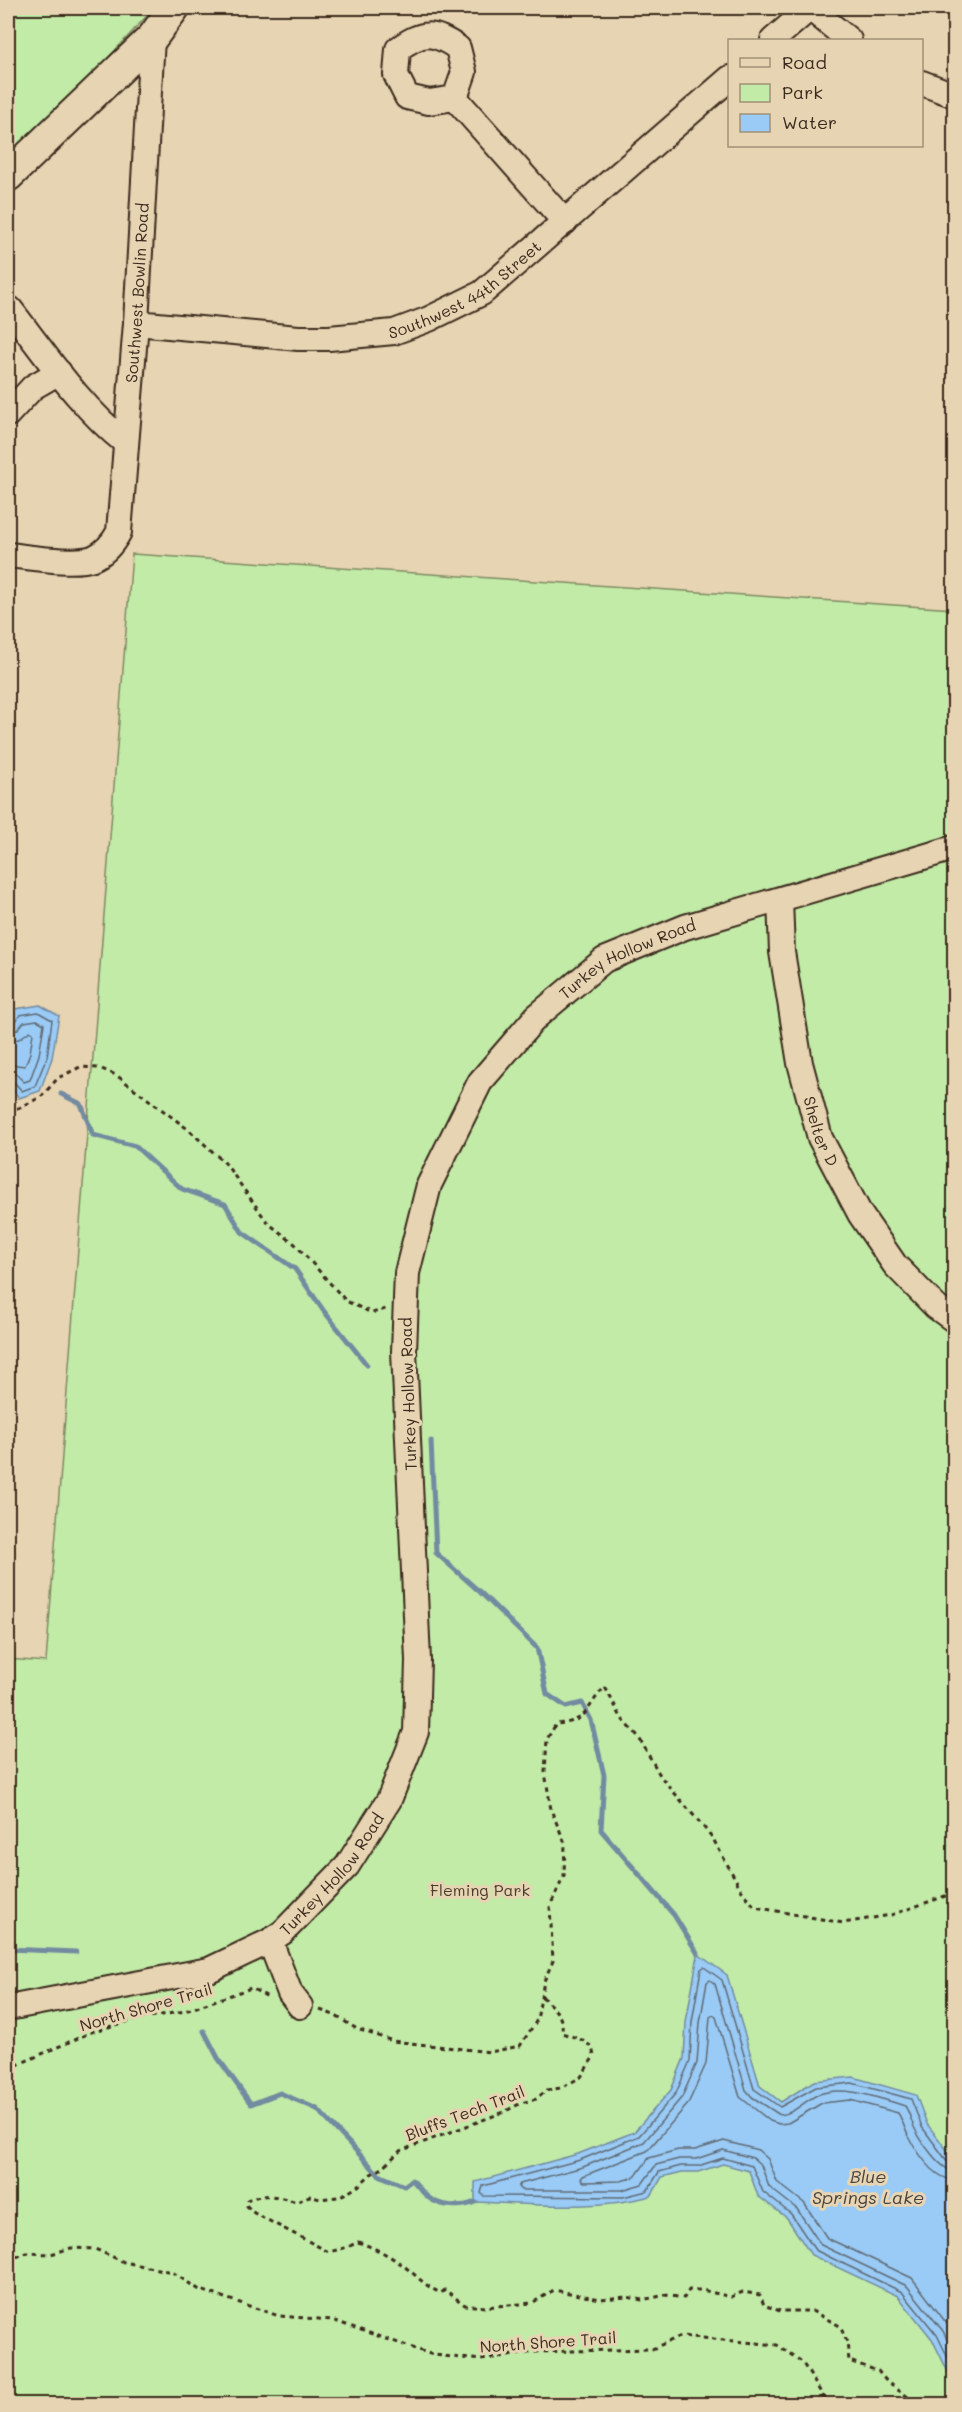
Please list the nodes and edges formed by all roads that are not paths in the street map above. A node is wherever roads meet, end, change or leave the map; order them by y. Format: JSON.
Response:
{"nodes":[{"id":1,"x":174,"y":8,"type":"edge"},
{"id":2,"x":810,"y":8,"type":"edge"},
{"id":3,"x":152,"y":38,"type":"junction"},
{"id":4,"x":774,"y":39,"type":"edge"},
{"id":5,"x":848,"y":39,"type":"edge"},
{"id":6,"x":728,"y":79,"type":"edge"},
{"id":7,"x":923,"y":84,"type":"edge"},
{"id":8,"x":954,"y":95,"type":"edge"},
{"id":9,"x":455,"y":98,"type":"dead end"},
{"id":10,"x":8,"y":176,"type":"edge"},
{"id":11,"x":565,"y":222,"type":"junction"},
{"id":12,"x":8,"y":309,"type":"edge"},
{"id":13,"x":136,"y":323,"type":"junction"},
{"id":14,"x":59,"y":372,"type":"junction"},
{"id":15,"x":8,"y":414,"type":"edge"},
{"id":16,"x":126,"y":443,"type":"junction"},
{"id":17,"x":8,"y":555,"type":"edge"},
{"id":18,"x":954,"y":848,"type":"edge"},
{"id":19,"x":780,"y":900,"type":"junction"},
{"id":20,"x":954,"y":1320,"type":"edge"},
{"id":21,"x":270,"y":1941,"type":"junction"},
{"id":22,"x":300,"y":2006,"type":"road end"},
{"id":23,"x":8,"y":2008,"type":"edge"}],
"edges":[{"from":1,"to":3,"type":"main road"},
{"from":2,"to":4,"type":"street"},
{"from":2,"to":5,"type":"street"},
{"from":3,"to":10,"type":"main road"},
{"from":3,"to":13,"type":"street","name":"Southwest Bowlin Road"},
{"from":6,"to":11,"type":"street","name":"Southwest 44th Street"},
{"from":7,"to":8,"type":"street"},
{"from":9,"to":11,"type":"street"},
{"from":11,"to":13,"type":"street","name":"Southwest 44th Street"},
{"from":12,"to":14,"type":"street"},
{"from":13,"to":16,"type":"street","name":"Southwest Bowlin Road"},
{"from":14,"to":15,"type":"street"},
{"from":14,"to":16,"type":"street"},
{"from":16,"to":17,"type":"street","name":"Southwest Bowlin Road"},
{"from":18,"to":19,"type":"street","name":"Turkey Hollow Road"},
{"from":19,"to":20,"type":"street","name":"Shelter D"},
{"from":19,"to":21,"type":"street","name":"Turkey Hollow Road"},
{"from":21,"to":22,"type":"street"},
{"from":21,"to":23,"type":"street","name":"Turkey Hollow Road"}]}
